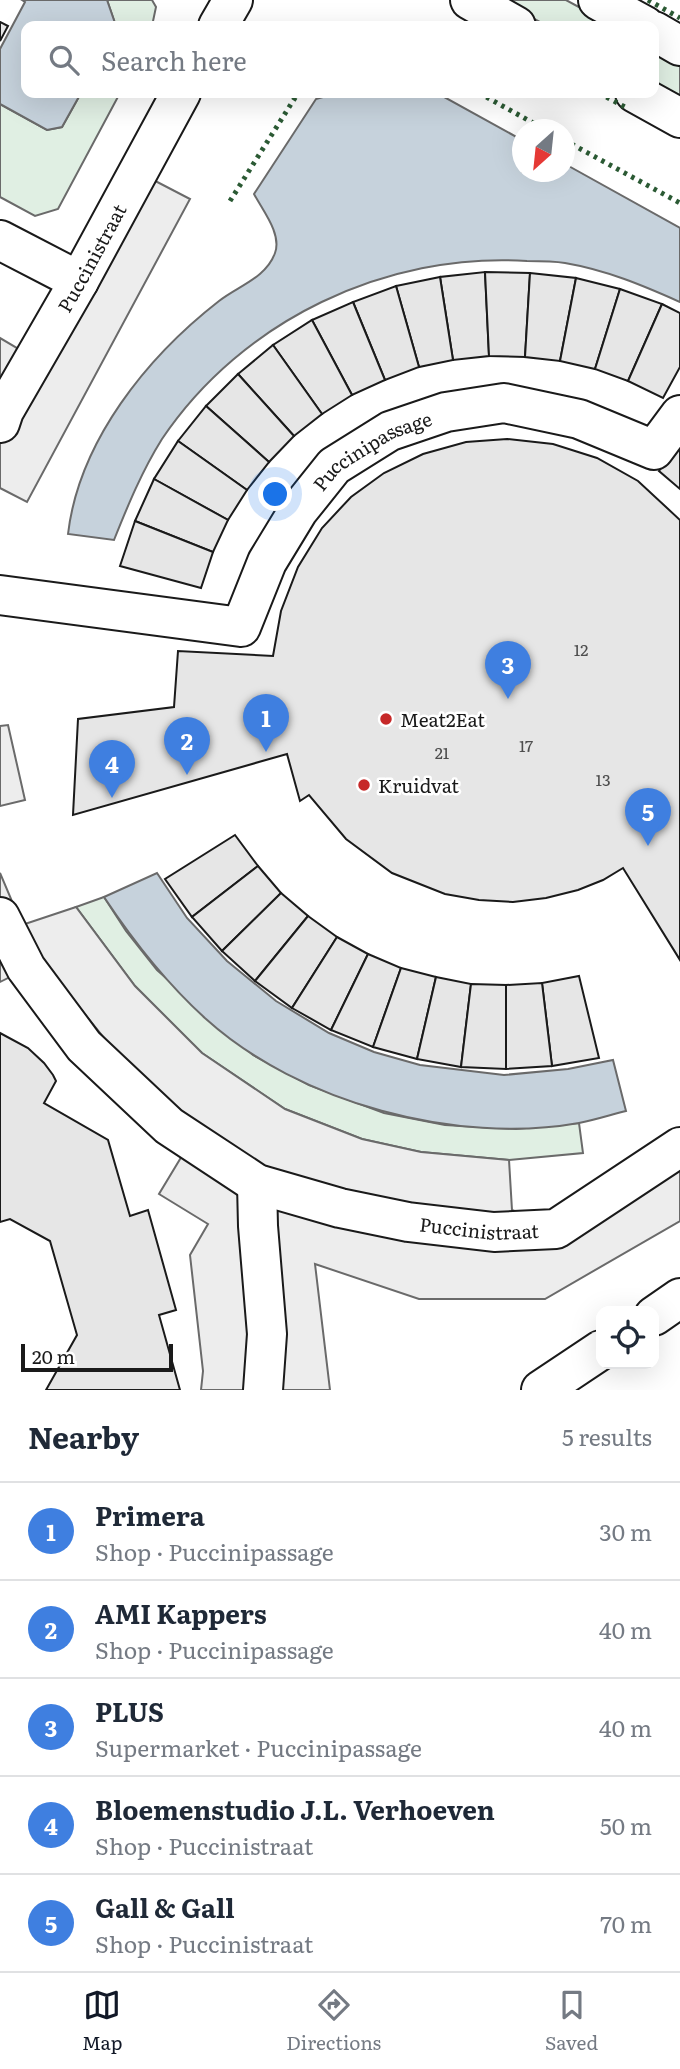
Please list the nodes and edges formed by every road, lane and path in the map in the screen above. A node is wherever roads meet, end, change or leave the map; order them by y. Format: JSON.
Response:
{"nodes":[{"id":1,"x":233,"y":0,"type":"edge"},
{"id":2,"x":470,"y":0,"type":"edge"},
{"id":3,"x":598,"y":0,"type":"edge"},
{"id":4,"x":221,"y":21,"type":"edge"},
{"id":5,"x":507,"y":21,"type":"edge"},
{"id":6,"x":636,"y":21,"type":"edge"},
{"id":7,"x":659,"y":34,"type":"edge"},
{"id":8,"x":680,"y":46,"type":"edge"},
{"id":9,"x":178,"y":98,"type":"edge"},
{"id":10,"x":644,"y":98,"type":"edge"},
{"id":11,"x":680,"y":118,"type":"edge"},
{"id":12,"x":0,"y":240,"type":"edge"},
{"id":13,"x":79,"y":281,"type":"junction"},
{"id":14,"x":680,"y":415,"type":"edge"},
{"id":15,"x":0,"y":424,"type":"edge"},
{"id":16,"x":0,"y":595,"type":"edge"},
{"id":17,"x":0,"y":917,"type":"edge"},
{"id":18,"x":680,"y":1147,"type":"edge"},
{"id":19,"x":257,"y":1184,"type":"junction"},
{"id":20,"x":680,"y":1298,"type":"edge"},
{"id":21,"x":659,"y":1313,"type":"edge"},
{"id":22,"x":596,"y":1353,"type":"edge"},
{"id":23,"x":263,"y":1390,"type":"edge"},
{"id":24,"x":541,"y":1390,"type":"edge"}],
"edges":[{"from":1,"to":4,"type":"street"},
{"from":2,"to":5,"type":"street"},
{"from":3,"to":6,"type":"street"},
{"from":7,"to":8,"type":"street"},
{"from":9,"to":13,"type":"street","name":"Puccinistraat"},
{"from":10,"to":11,"type":"street"},
{"from":12,"to":13,"type":"street"},
{"from":13,"to":15,"type":"street","name":"Puccinistraat"},
{"from":14,"to":16,"type":"street","name":"Puccinipassage"},
{"from":17,"to":19,"type":"street","name":"Puccinistraat"},
{"from":18,"to":19,"type":"street","name":"Puccinistraat"},
{"from":19,"to":23,"type":"street"},
{"from":20,"to":21,"type":"street"},
{"from":22,"to":24,"type":"street"}]}
